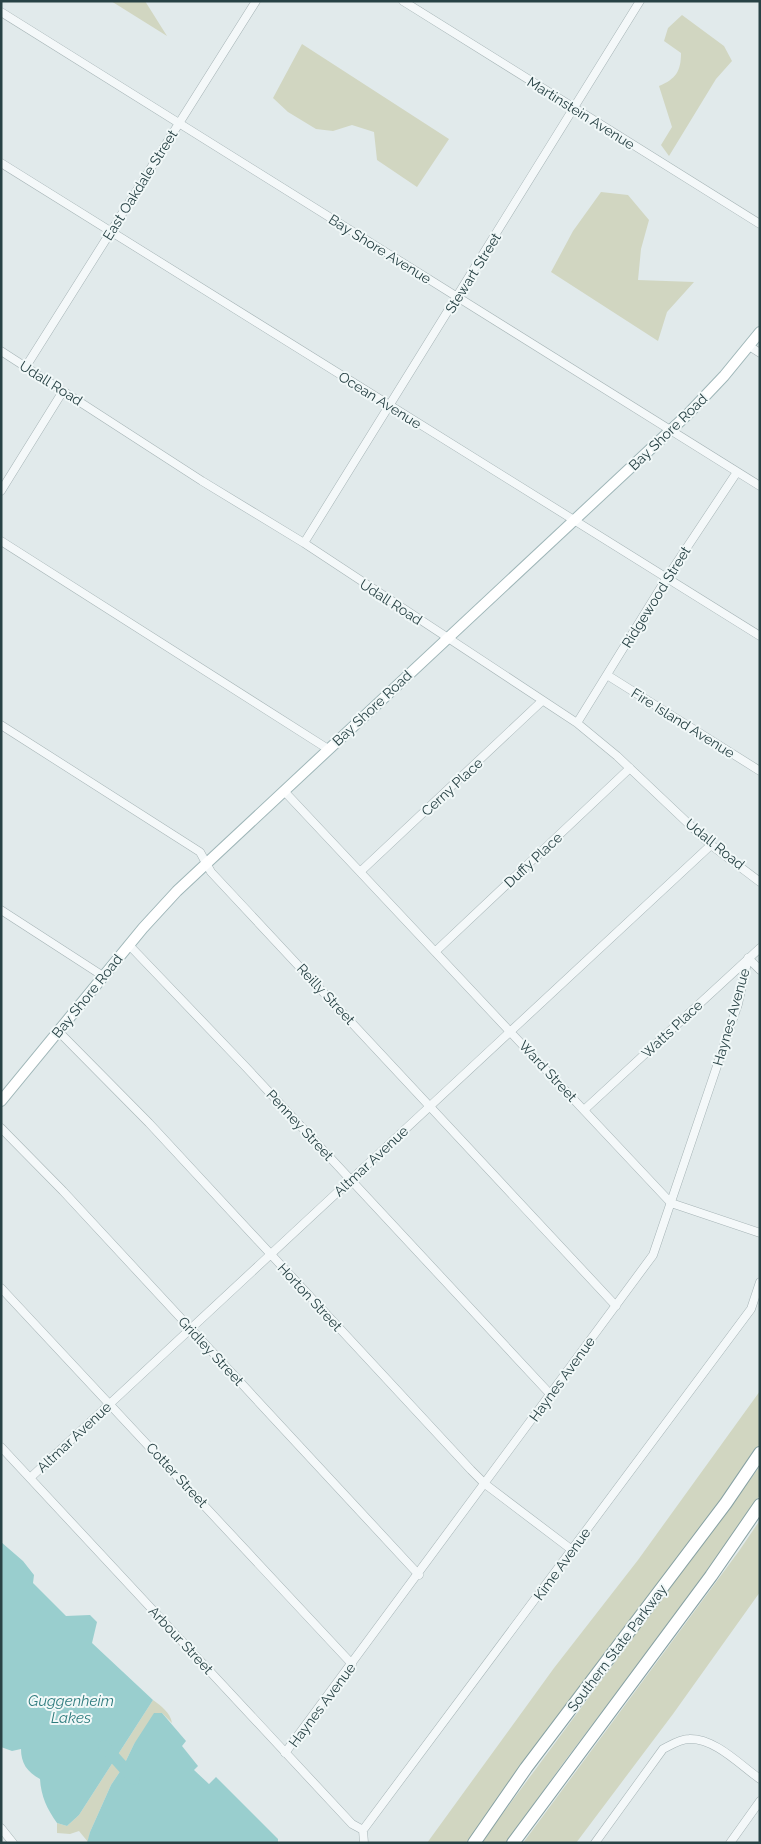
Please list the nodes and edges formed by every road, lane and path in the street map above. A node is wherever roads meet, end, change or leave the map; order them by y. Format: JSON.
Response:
{"nodes":[{"id":1,"x":256,"y":1,"type":"edge"},
{"id":2,"x":403,"y":1,"type":"edge"},
{"id":3,"x":640,"y":1,"type":"edge"},
{"id":4,"x":1,"y":12,"type":"edge"},
{"id":5,"x":574,"y":109,"type":"junction"},
{"id":6,"x":179,"y":123,"type":"junction"},
{"id":7,"x":1,"y":163,"type":"edge"},
{"id":8,"x":760,"y":224,"type":"edge"},
{"id":9,"x":111,"y":232,"type":"junction"},
{"id":10,"x":457,"y":298,"type":"junction"},
{"id":11,"x":760,"y":332,"type":"edge"},
{"id":12,"x":749,"y":346,"type":"junction"},
{"id":13,"x":1,"y":351,"type":"edge"},
{"id":14,"x":760,"y":353,"type":"edge"},
{"id":15,"x":25,"y":368,"type":"junction"},
{"id":16,"x":63,"y":391,"type":"junction"},
{"id":17,"x":389,"y":407,"type":"junction"},
{"id":18,"x":671,"y":430,"type":"junction"},
{"id":19,"x":737,"y":472,"type":"junction"},
{"id":20,"x":760,"y":486,"type":"edge"},
{"id":21,"x":1,"y":491,"type":"edge"},
{"id":22,"x":573,"y":521,"type":"junction"},
{"id":23,"x":1,"y":541,"type":"edge"},
{"id":24,"x":304,"y":543,"type":"junction"},
{"id":25,"x":666,"y":579,"type":"junction"},
{"id":26,"x":760,"y":636,"type":"edge"},
{"id":27,"x":448,"y":638,"type":"junction"},
{"id":28,"x":607,"y":675,"type":"junction"},
{"id":29,"x":542,"y":701,"type":"junction"},
{"id":30,"x":577,"y":723,"type":"junction"},
{"id":31,"x":1,"y":725,"type":"edge"},
{"id":32,"x":328,"y":749,"type":"junction"},
{"id":33,"x":630,"y":768,"type":"junction"},
{"id":34,"x":760,"y":771,"type":"edge"},
{"id":35,"x":284,"y":791,"type":"junction"},
{"id":36,"x":711,"y":845,"type":"junction"},
{"id":37,"x":206,"y":863,"type":"junction"},
{"id":38,"x":360,"y":872,"type":"junction"},
{"id":39,"x":760,"y":882,"type":"edge"},
{"id":40,"x":1,"y":910,"type":"edge"},
{"id":41,"x":129,"y":945,"type":"junction"},
{"id":42,"x":760,"y":948,"type":"edge"},
{"id":43,"x":436,"y":951,"type":"junction"},
{"id":44,"x":748,"y":958,"type":"junction"},
{"id":45,"x":760,"y":970,"type":"edge"},
{"id":46,"x":103,"y":976,"type":"junction"},
{"id":47,"x":58,"y":1031,"type":"junction"},
{"id":48,"x":510,"y":1031,"type":"junction"},
{"id":49,"x":2,"y":1098,"type":"edge"},
{"id":50,"x":430,"y":1106,"type":"junction"},
{"id":51,"x":584,"y":1110,"type":"junction"},
{"id":52,"x":1,"y":1128,"type":"edge"},
{"id":53,"x":351,"y":1180,"type":"junction"},
{"id":54,"x":671,"y":1203,"type":"junction"},
{"id":55,"x":760,"y":1233,"type":"edge"},
{"id":56,"x":271,"y":1255,"type":"junction"},
{"id":57,"x":760,"y":1282,"type":"edge"},
{"id":58,"x":1,"y":1288,"type":"edge"},
{"id":59,"x":616,"y":1306,"type":"junction"},
{"id":60,"x":191,"y":1330,"type":"junction"},
{"id":61,"x":551,"y":1395,"type":"junction"},
{"id":62,"x":111,"y":1403,"type":"junction"},
{"id":63,"x":1,"y":1447,"type":"edge"},
{"id":64,"x":760,"y":1454,"type":"edge"},
{"id":65,"x":30,"y":1478,"type":"junction"},
{"id":66,"x":485,"y":1484,"type":"junction"},
{"id":67,"x":760,"y":1506,"type":"edge"},
{"id":68,"x":572,"y":1550,"type":"junction"},
{"id":69,"x":419,"y":1575,"type":"junction"},
{"id":70,"x":352,"y":1664,"type":"junction"},
{"id":71,"x":285,"y":1753,"type":"junction"},
{"id":72,"x":760,"y":1779,"type":"edge"},
{"id":73,"x":760,"y":1802,"type":"edge"},
{"id":74,"x":1,"y":1828,"type":"edge"},
{"id":75,"x":363,"y":1830,"type":"junction"},
{"id":76,"x":13,"y":1843,"type":"edge"},
{"id":77,"x":364,"y":1843,"type":"edge"},
{"id":78,"x":474,"y":1843,"type":"edge"},
{"id":79,"x":513,"y":1843,"type":"edge"},
{"id":80,"x":596,"y":1843,"type":"edge"},
{"id":81,"x":730,"y":1843,"type":"edge"}],
"edges":[{"from":1,"to":6,"type":"street","name":"East Oakdale Street"},
{"from":2,"to":5,"type":"street","name":"Martinstein Avenue"},
{"from":3,"to":5,"type":"street","name":"Stewart Street"},
{"from":4,"to":6,"type":"street","name":"Bay Shore Avenue"},
{"from":5,"to":8,"type":"street","name":"Martinstein Avenue"},
{"from":5,"to":10,"type":"street","name":"Stewart Street"},
{"from":6,"to":9,"type":"street","name":"East Oakdale Street"},
{"from":6,"to":10,"type":"street","name":"Bay Shore Avenue"},
{"from":7,"to":9,"type":"street","name":"Ocean Avenue"},
{"from":9,"to":15,"type":"street","name":"East Oakdale Street"},
{"from":9,"to":17,"type":"street","name":"Ocean Avenue"},
{"from":10,"to":17,"type":"street","name":"Stewart Street"},
{"from":10,"to":18,"type":"street","name":"Bay Shore Avenue"},
{"from":11,"to":12,"type":"main road","name":"Bay Shore Road"},
{"from":12,"to":14,"type":"street"},
{"from":12,"to":18,"type":"main road","name":"Bay Shore Road"},
{"from":13,"to":15,"type":"street","name":"Udall Road"},
{"from":15,"to":16,"type":"street","name":"Udall Road"},
{"from":16,"to":21,"type":"street"},
{"from":16,"to":24,"type":"street","name":"Udall Road"},
{"from":17,"to":22,"type":"street","name":"Ocean Avenue"},
{"from":17,"to":24,"type":"street","name":"Stewart Street"},
{"from":18,"to":19,"type":"street","name":"Bay Shore Avenue"},
{"from":18,"to":22,"type":"main road","name":"Bay Shore Road"},
{"from":19,"to":20,"type":"street","name":"Bay Shore Avenue"},
{"from":19,"to":25,"type":"street","name":"Ridgewood Street"},
{"from":22,"to":25,"type":"street","name":"Ocean Avenue"},
{"from":22,"to":27,"type":"main road","name":"Bay Shore Road"},
{"from":23,"to":32,"type":"street"},
{"from":24,"to":27,"type":"street","name":"Udall Road"},
{"from":25,"to":26,"type":"street","name":"Ocean Avenue"},
{"from":25,"to":28,"type":"street","name":"Ridgewood Street"},
{"from":27,"to":29,"type":"street","name":"Udall Road"},
{"from":27,"to":32,"type":"main road","name":"Bay Shore Road"},
{"from":28,"to":30,"type":"street","name":"Ridgewood Street"},
{"from":28,"to":34,"type":"street","name":"Fire Island Avenue"},
{"from":29,"to":30,"type":"street","name":"Udall Road"},
{"from":29,"to":38,"type":"street","name":"Cerny Place"},
{"from":30,"to":33,"type":"street","name":"Udall Road"},
{"from":31,"to":37,"type":"street","name":"Reilly Street"},
{"from":32,"to":35,"type":"main road","name":"Bay Shore Road"},
{"from":33,"to":36,"type":"street","name":"Udall Road"},
{"from":33,"to":43,"type":"street","name":"Duffy Place"},
{"from":35,"to":37,"type":"main road","name":"Bay Shore Road"},
{"from":35,"to":38,"type":"street","name":"Ward Street"},
{"from":36,"to":39,"type":"street","name":"Udall Road"},
{"from":36,"to":48,"type":"street","name":"Altmar Avenue"},
{"from":37,"to":41,"type":"main road","name":"Bay Shore Road"},
{"from":37,"to":50,"type":"street","name":"Reilly Street"},
{"from":38,"to":43,"type":"street","name":"Ward Street"},
{"from":40,"to":46,"type":"street"},
{"from":41,"to":46,"type":"main road","name":"Bay Shore Road"},
{"from":41,"to":53,"type":"street","name":"Penney Street"},
{"from":42,"to":44,"type":"street","name":"Watts Place"},
{"from":43,"to":48,"type":"street","name":"Ward Street"},
{"from":44,"to":45,"type":"street"},
{"from":44,"to":51,"type":"street","name":"Watts Place"},
{"from":44,"to":54,"type":"street","name":"Haynes Avenue"},
{"from":46,"to":47,"type":"main road","name":"Bay Shore Road"},
{"from":47,"to":49,"type":"main road","name":"Bay Shore Road"},
{"from":47,"to":56,"type":"street","name":"Horton Street"},
{"from":48,"to":50,"type":"street","name":"Altmar Avenue"},
{"from":48,"to":51,"type":"street","name":"Ward Street"},
{"from":50,"to":53,"type":"street","name":"Altmar Avenue"},
{"from":50,"to":59,"type":"street","name":"Reilly Street"},
{"from":51,"to":54,"type":"street","name":"Ward Street"},
{"from":52,"to":60,"type":"street","name":"Gridley Street"},
{"from":53,"to":56,"type":"street","name":"Altmar Avenue"},
{"from":53,"to":61,"type":"street","name":"Penney Street"},
{"from":54,"to":55,"type":"street","name":"Ward Street"},
{"from":54,"to":59,"type":"street","name":"Haynes Avenue"},
{"from":56,"to":60,"type":"street","name":"Altmar Avenue"},
{"from":56,"to":66,"type":"street","name":"Horton Street"},
{"from":57,"to":68,"type":"street","name":"Kime Avenue"},
{"from":58,"to":62,"type":"street","name":"Cotter Street"},
{"from":59,"to":61,"type":"street","name":"Haynes Avenue"},
{"from":60,"to":62,"type":"street","name":"Altmar Avenue"},
{"from":60,"to":69,"type":"street","name":"Gridley Street"},
{"from":61,"to":66,"type":"street","name":"Haynes Avenue"},
{"from":62,"to":65,"type":"street","name":"Altmar Avenue"},
{"from":62,"to":70,"type":"street","name":"Cotter Street"},
{"from":63,"to":65,"type":"street","name":"Arbour Street"},
{"from":64,"to":78,"type":"highway","name":"Southern State Parkway"},
{"from":65,"to":71,"type":"street","name":"Arbour Street"},
{"from":66,"to":68,"type":"street","name":"Horton Street"},
{"from":66,"to":69,"type":"street","name":"Haynes Avenue"},
{"from":67,"to":79,"type":"highway"},
{"from":68,"to":75,"type":"street","name":"Kime Avenue"},
{"from":69,"to":70,"type":"street","name":"Haynes Avenue"},
{"from":70,"to":71,"type":"street","name":"Haynes Avenue"},
{"from":71,"to":75,"type":"street","name":"Arbour Street"},
{"from":72,"to":80,"type":"street"},
{"from":73,"to":81,"type":"street"},
{"from":74,"to":76,"type":"street"},
{"from":75,"to":77,"type":"street"}]}
